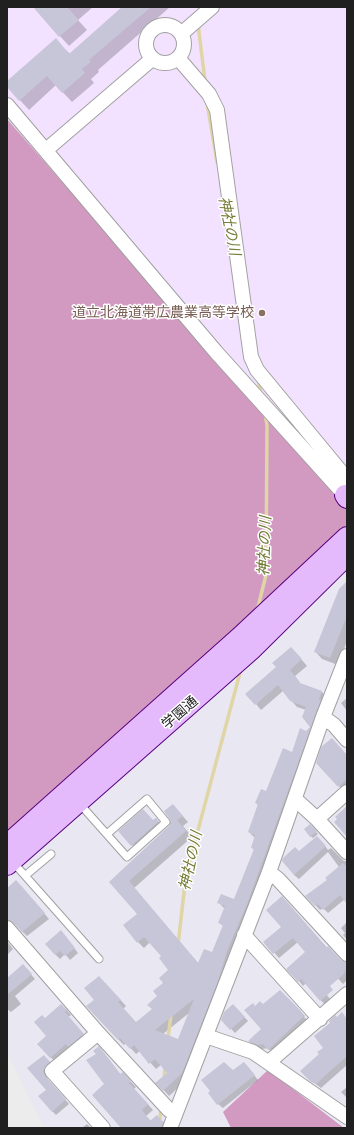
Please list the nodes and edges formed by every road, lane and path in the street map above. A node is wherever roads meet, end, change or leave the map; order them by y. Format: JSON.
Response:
{"nodes":[{"id":1,"x":212,"y":7,"type":"edge"},
{"id":2,"x":181,"y":34,"type":"junction"},
{"id":3,"x":178,"y":58,"type":"junction"},
{"id":4,"x":152,"y":59,"type":"junction"},
{"id":5,"x":7,"y":105,"type":"edge"},
{"id":6,"x":46,"y":150,"type":"junction"},
{"id":7,"x":346,"y":489,"type":"edge"},
{"id":8,"x":347,"y":537,"type":"edge"},
{"id":9,"x":347,"y":555,"type":"edge"},
{"id":10,"x":347,"y":656,"type":"edge"},
{"id":11,"x":323,"y":717,"type":"junction"},
{"id":12,"x":347,"y":740,"type":"edge"},
{"id":13,"x":347,"y":792,"type":"edge"},
{"id":14,"x":295,"y":799,"type":"junction"},
{"id":15,"x":78,"y":803,"type":"junction"},
{"id":16,"x":317,"y":819,"type":"junction"},
{"id":17,"x":107,"y":834,"type":"junction"},
{"id":18,"x":347,"y":852,"type":"edge"},
{"id":19,"x":51,"y":854,"type":"dead end"},
{"id":20,"x":9,"y":857,"type":"edge"},
{"id":21,"x":269,"y":872,"type":"junction"},
{"id":22,"x":26,"y":876,"type":"junction"},
{"id":23,"x":7,"y":928,"type":"edge"},
{"id":24,"x":244,"y":935,"type":"junction"},
{"id":25,"x":347,"y":954,"type":"edge"},
{"id":26,"x":99,"y":959,"type":"dead end"},
{"id":27,"x":347,"y":994,"type":"edge"},
{"id":28,"x":320,"y":1019,"type":"junction"},
{"id":29,"x":98,"y":1033,"type":"junction"},
{"id":30,"x":206,"y":1036,"type":"junction"},
{"id":31,"x":269,"y":1062,"type":"junction"},
{"id":32,"x":175,"y":1113,"type":"junction"},
{"id":33,"x":347,"y":1117,"type":"edge"},
{"id":34,"x":103,"y":1128,"type":"edge"},
{"id":35,"x":170,"y":1128,"type":"edge"}],
"edges":[{"from":1,"to":2,"type":"street"},
{"from":2,"to":3,"type":"street"},
{"from":2,"to":4,"type":"street"},
{"from":3,"to":4,"type":"street"},
{"from":3,"to":7,"type":"street"},
{"from":4,"to":6,"type":"street"},
{"from":5,"to":6,"type":"street"},
{"from":6,"to":7,"type":"street"},
{"from":8,"to":20,"type":"street","name":"学園通"},
{"from":9,"to":15,"type":"street","name":"学園通"},
{"from":10,"to":11,"type":"street"},
{"from":11,"to":12,"type":"street"},
{"from":11,"to":14,"type":"street"},
{"from":13,"to":16,"type":"street"},
{"from":14,"to":16,"type":"street"},
{"from":14,"to":21,"type":"street"},
{"from":15,"to":17,"type":"lane"},
{"from":15,"to":20,"type":"street","name":"学園通"},
{"from":16,"to":18,"type":"street"},
{"from":17,"to":17,"type":"lane"},
{"from":19,"to":22,"type":"lane"},
{"from":20,"to":22,"type":"lane"},
{"from":21,"to":24,"type":"street"},
{"from":21,"to":25,"type":"street"},
{"from":22,"to":26,"type":"lane"},
{"from":23,"to":29,"type":"street"},
{"from":24,"to":28,"type":"street"},
{"from":24,"to":30,"type":"street"},
{"from":27,"to":28,"type":"street"},
{"from":28,"to":31,"type":"street"},
{"from":29,"to":32,"type":"street"},
{"from":29,"to":34,"type":"street"},
{"from":30,"to":31,"type":"street"},
{"from":30,"to":32,"type":"street"},
{"from":31,"to":33,"type":"street"},
{"from":32,"to":35,"type":"street"}]}
